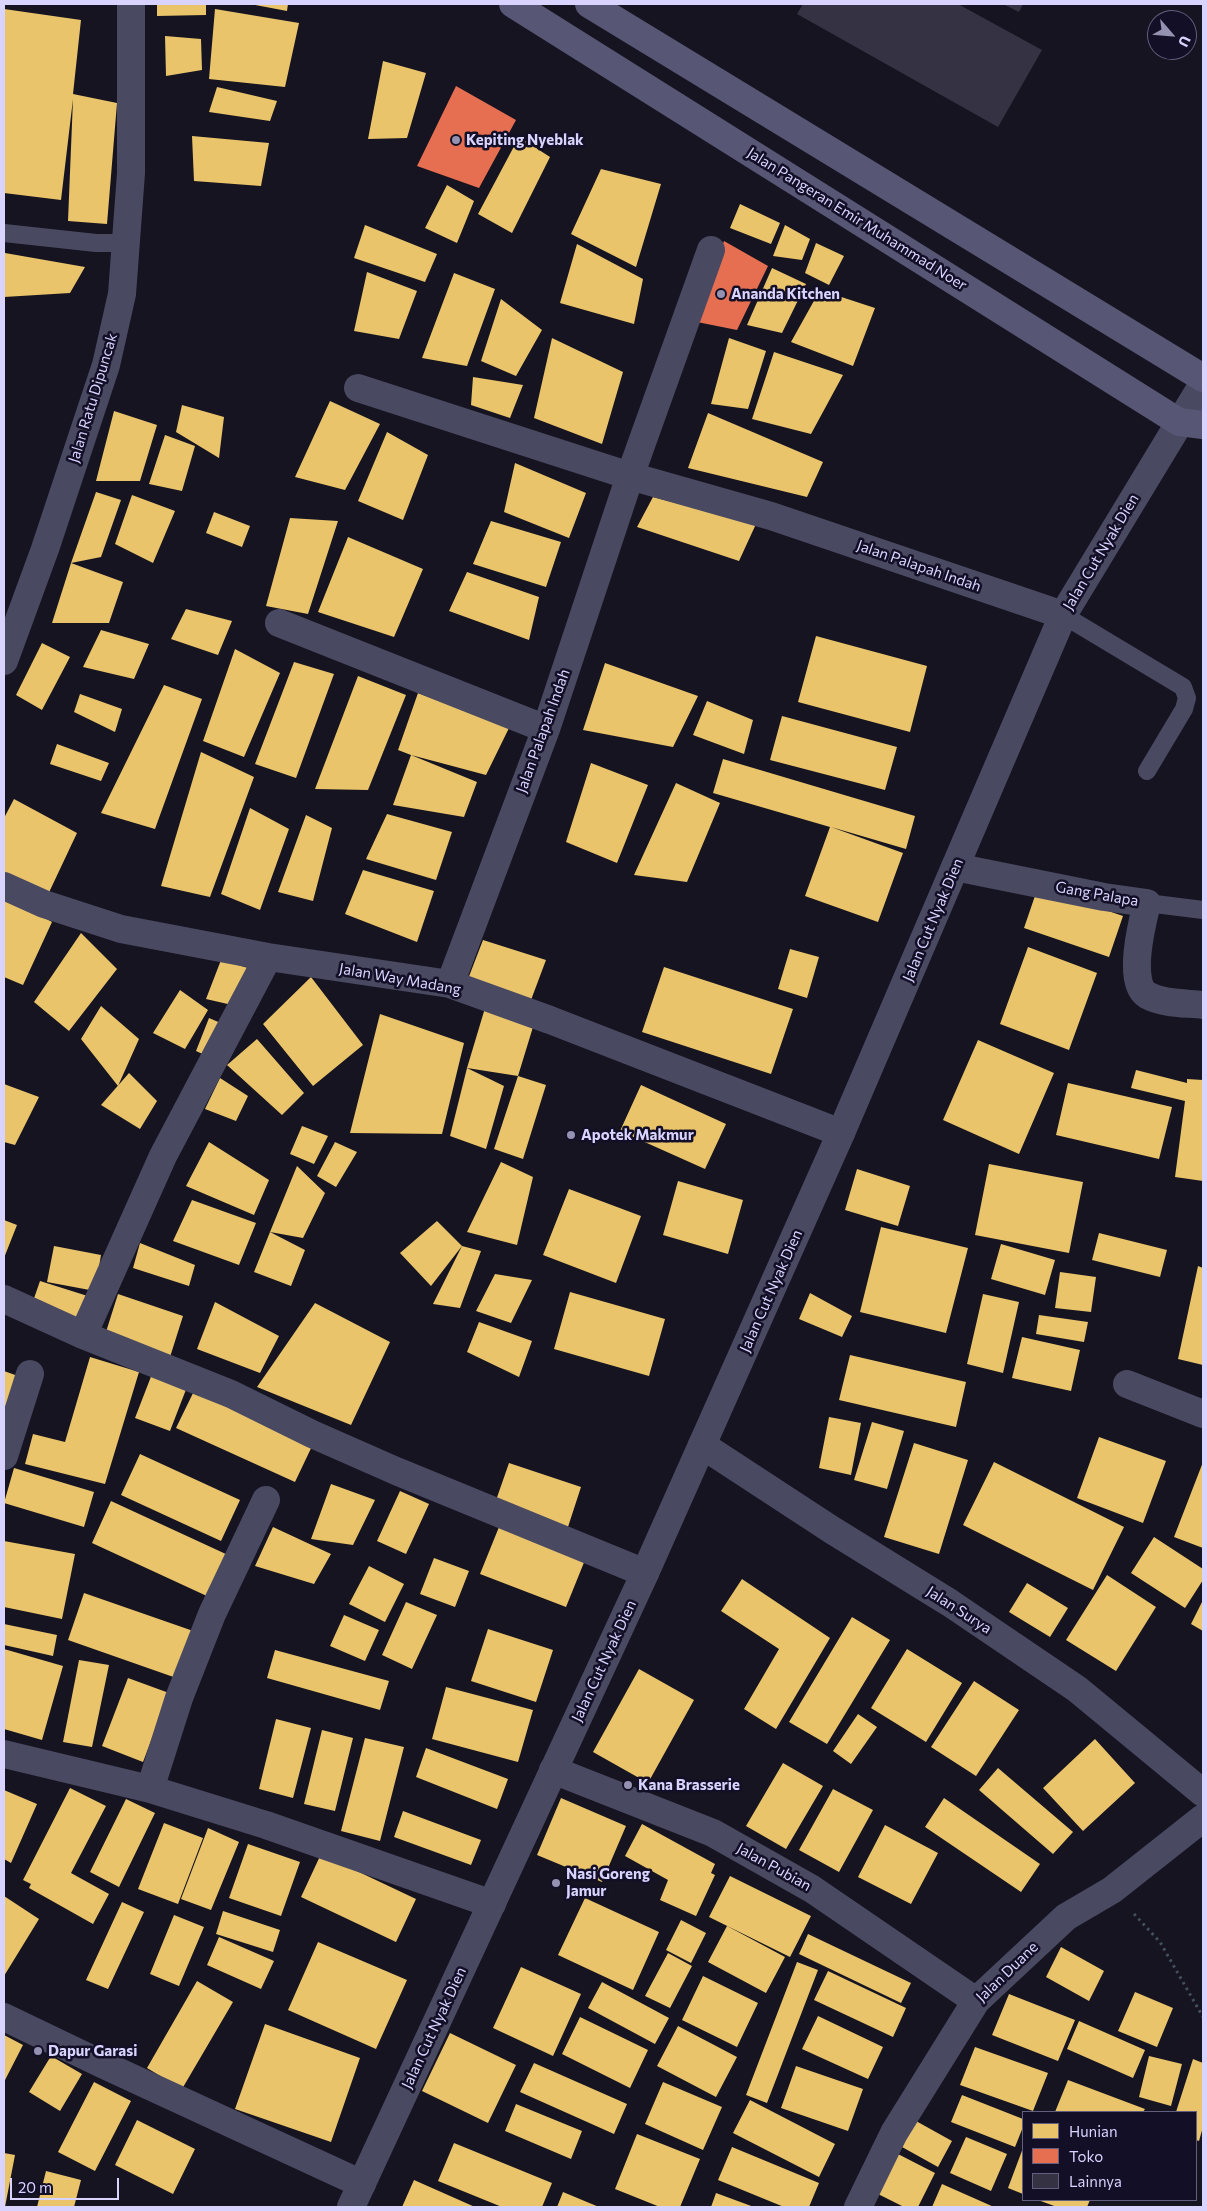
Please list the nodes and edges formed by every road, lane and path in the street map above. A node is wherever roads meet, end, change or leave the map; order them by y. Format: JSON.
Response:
{"nodes":[{"id":1,"x":131,"y":4,"type":"edge"},
{"id":2,"x":513,"y":4,"type":"edge"},
{"id":3,"x":589,"y":4,"type":"edge"},
{"id":4,"x":676,"y":57,"type":"junction"},
{"id":5,"x":654,"y":92,"type":"junction"},
{"id":6,"x":4,"y":234,"type":"edge"},
{"id":7,"x":124,"y":244,"type":"junction"},
{"id":8,"x":711,"y":250,"type":"dead end"},
{"id":9,"x":1203,"y":378,"type":"edge"},
{"id":10,"x":1203,"y":384,"type":"edge"},
{"id":11,"x":358,"y":388,"type":"dead end"},
{"id":12,"x":1191,"y":423,"type":"edge"},
{"id":13,"x":630,"y":476,"type":"junction"},
{"id":14,"x":1063,"y":615,"type":"junction"},
{"id":15,"x":279,"y":623,"type":"dead end"},
{"id":16,"x":4,"y":661,"type":"edge"},
{"id":17,"x":546,"y":729,"type":"junction"},
{"id":18,"x":1147,"y":771,"type":"dead end"},
{"id":19,"x":955,"y":867,"type":"junction"},
{"id":20,"x":4,"y":886,"type":"edge"},
{"id":21,"x":1147,"y":903,"type":"junction"},
{"id":22,"x":1203,"y":910,"type":"edge"},
{"id":23,"x":268,"y":957,"type":"junction"},
{"id":24,"x":450,"y":984,"type":"junction"},
{"id":25,"x":1203,"y":1005,"type":"edge"},
{"id":26,"x":841,"y":1133,"type":"junction"},
{"id":27,"x":4,"y":1299,"type":"edge"},
{"id":28,"x":83,"y":1335,"type":"junction"},
{"id":29,"x":30,"y":1374,"type":"dead end"},
{"id":30,"x":1126,"y":1384,"type":"dead end"},
{"id":31,"x":1203,"y":1414,"type":"edge"},
{"id":32,"x":702,"y":1445,"type":"junction"},
{"id":33,"x":4,"y":1456,"type":"edge"},
{"id":34,"x":266,"y":1500,"type":"dead end"},
{"id":35,"x":644,"y":1573,"type":"junction"},
{"id":36,"x":4,"y":1754,"type":"edge"},
{"id":37,"x":553,"y":1770,"type":"junction"},
{"id":38,"x":150,"y":1789,"type":"junction"},
{"id":39,"x":1203,"y":1793,"type":"edge"},
{"id":40,"x":1203,"y":1818,"type":"edge"},
{"id":41,"x":1112,"y":1890,"type":"junction"},
{"id":42,"x":492,"y":1904,"type":"junction"},
{"id":43,"x":976,"y":2001,"type":"junction"},
{"id":44,"x":4,"y":2017,"type":"edge"},
{"id":45,"x":1203,"y":2017,"type":"edge"},
{"id":46,"x":356,"y":2196,"type":"edge"},
{"id":47,"x":858,"y":2207,"type":"edge"}],
"edges":[{"from":1,"to":7,"type":"street","name":"Jalan Ratu Dipuncak"},
{"from":2,"to":5,"type":"main road","name":"Jalan Pangeran Emir Muhammad Noer"},
{"from":3,"to":4,"type":"main road"},
{"from":4,"to":5,"type":"main road"},
{"from":4,"to":9,"type":"main road"},
{"from":5,"to":12,"type":"main road","name":"Jalan Pangeran Emir Muhammad Noer"},
{"from":6,"to":7,"type":"lane"},
{"from":7,"to":16,"type":"street","name":"Jalan Ratu Dipuncak"},
{"from":8,"to":13,"type":"street","name":"Jalan Palapah Indah"},
{"from":10,"to":12,"type":"street","name":"Jalan Cut Nyak Dien"},
{"from":11,"to":13,"type":"street","name":"Jalan Palapah Indah"},
{"from":12,"to":14,"type":"street","name":"Jalan Cut Nyak Dien"},
{"from":13,"to":14,"type":"street","name":"Jalan Palapah Indah"},
{"from":13,"to":17,"type":"street","name":"Jalan Palapah Indah"},
{"from":14,"to":18,"type":"lane"},
{"from":14,"to":19,"type":"street","name":"Jalan Cut Nyak Dien"},
{"from":15,"to":17,"type":"street"},
{"from":17,"to":24,"type":"street","name":"Jalan Palapah Indah"},
{"from":19,"to":21,"type":"street","name":"Gang Palapa"},
{"from":19,"to":26,"type":"street","name":"Jalan Cut Nyak Dien"},
{"from":20,"to":23,"type":"street","name":"Jalan Way Madang"},
{"from":21,"to":22,"type":"lane"},
{"from":21,"to":25,"type":"street","name":"Gang Palapa"},
{"from":23,"to":24,"type":"street","name":"Jalan Way Madang"},
{"from":23,"to":28,"type":"street"},
{"from":24,"to":26,"type":"street","name":"Jalan Way Madang"},
{"from":26,"to":32,"type":"street","name":"Jalan Cut Nyak Dien"},
{"from":27,"to":28,"type":"street"},
{"from":28,"to":35,"type":"street"},
{"from":29,"to":33,"type":"street"},
{"from":30,"to":31,"type":"street"},
{"from":32,"to":35,"type":"street","name":"Jalan Cut Nyak Dien"},
{"from":32,"to":39,"type":"street","name":"Jalan Surya"},
{"from":34,"to":38,"type":"street"},
{"from":35,"to":37,"type":"street","name":"Jalan Cut Nyak Dien"},
{"from":36,"to":38,"type":"street"},
{"from":37,"to":42,"type":"street","name":"Jalan Cut Nyak Dien"},
{"from":37,"to":43,"type":"street","name":"Jalan Pubian"},
{"from":38,"to":42,"type":"street"},
{"from":40,"to":41,"type":"street","name":"Jalan Duane"},
{"from":41,"to":43,"type":"street","name":"Jalan Duane"},
{"from":41,"to":45,"type":"path"},
{"from":42,"to":46,"type":"street","name":"Jalan Cut Nyak Dien"},
{"from":43,"to":47,"type":"street","name":"Jalan Duane"},
{"from":44,"to":46,"type":"street"}]}
